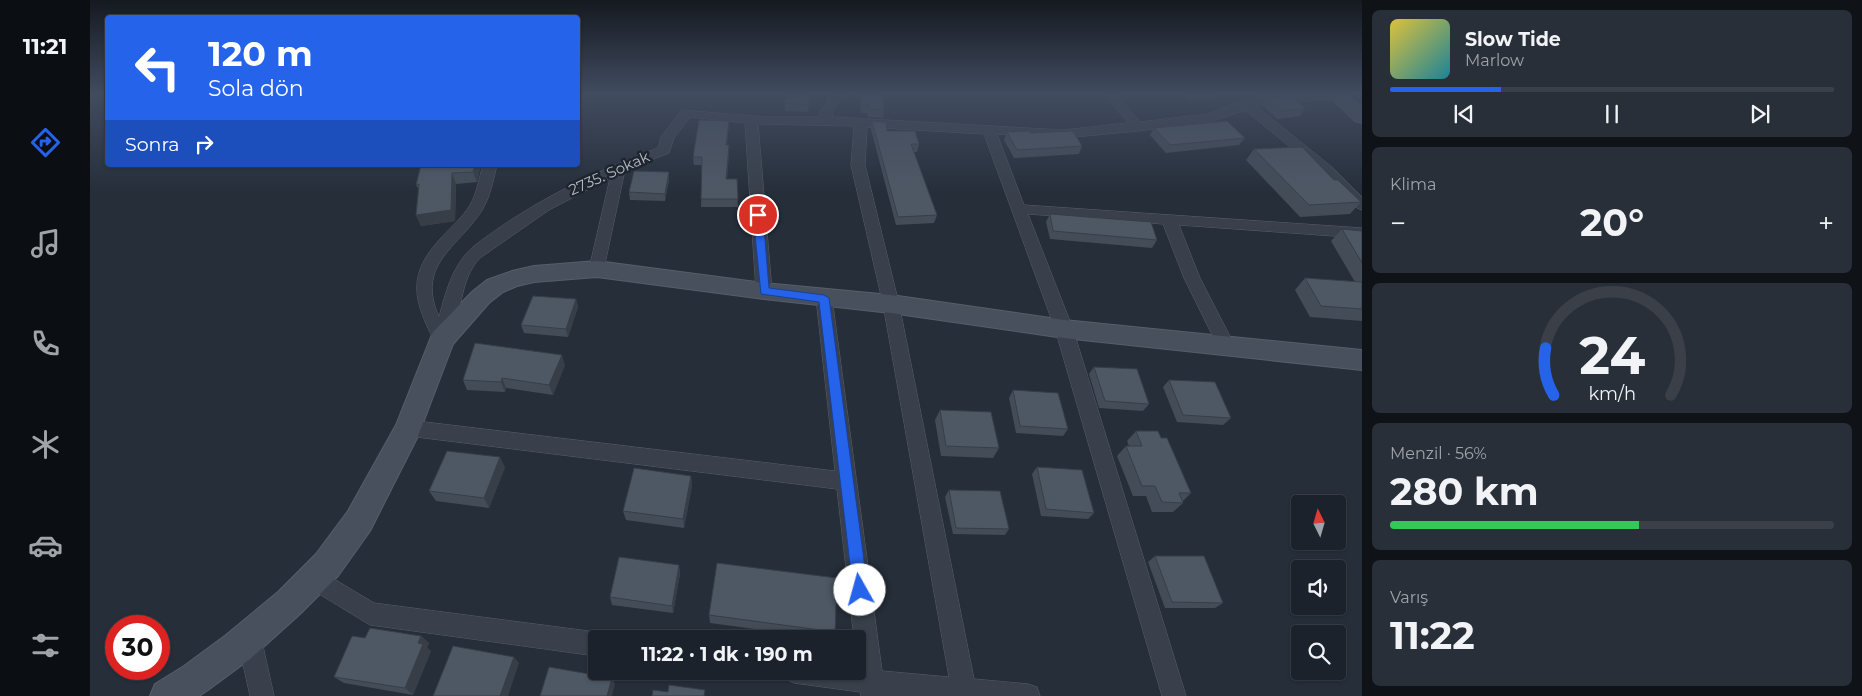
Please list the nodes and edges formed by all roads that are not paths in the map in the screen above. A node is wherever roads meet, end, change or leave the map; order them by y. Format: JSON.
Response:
{"nodes":[{"id":1,"x":675,"y":127,"type":"edge"},
{"id":2,"x":752,"y":127,"type":"edge"},
{"id":3,"x":861,"y":127,"type":"edge"},
{"id":4,"x":943,"y":127,"type":"edge"},
{"id":5,"x":1133,"y":127,"type":"edge"},
{"id":6,"x":1274,"y":127,"type":"edge"},
{"id":7,"x":989,"y":130,"type":"junction"},
{"id":8,"x":489,"y":167,"type":"edge"},
{"id":9,"x":619,"y":167,"type":"junction"},
{"id":10,"x":1362,"y":205,"type":"edge"},
{"id":11,"x":1019,"y":209,"type":"junction"},
{"id":12,"x":1169,"y":219,"type":"junction"},
{"id":13,"x":1362,"y":233,"type":"edge"},
{"id":14,"x":597,"y":269,"type":"junction"},
{"id":15,"x":764,"y":291,"type":"junction"},
{"id":16,"x":824,"y":298,"type":"junction"},
{"id":17,"x":891,"y":304,"type":"junction"},
{"id":18,"x":1064,"y":329,"type":"junction"},
{"id":19,"x":442,"y":339,"type":"junction"},
{"id":20,"x":1226,"y":346,"type":"junction"},
{"id":21,"x":1362,"y":360,"type":"edge"},
{"id":22,"x":408,"y":428,"type":"junction"},
{"id":23,"x":846,"y":481,"type":"junction"},
{"id":24,"x":314,"y":578,"type":"junction"},
{"id":25,"x":249,"y":637,"type":"junction"},
{"id":26,"x":588,"y":643,"type":"edge"},
{"id":27,"x":833,"y":680,"type":"edge"},
{"id":28,"x":872,"y":689,"type":"edge"},
{"id":29,"x":965,"y":693,"type":"edge"},
{"id":30,"x":167,"y":696,"type":"edge"},
{"id":31,"x":262,"y":696,"type":"edge"},
{"id":32,"x":1028,"y":696,"type":"edge"},
{"id":33,"x":1174,"y":696,"type":"edge"}],
"edges":[{"from":1,"to":9,"type":"street","name":"2735. Sokak"},
{"from":2,"to":15,"type":"street"},
{"from":3,"to":17,"type":"street"},
{"from":4,"to":7,"type":"street","name":"2735. Sokak"},
{"from":5,"to":7,"type":"street","name":"2735. Sokak"},
{"from":6,"to":10,"type":"street"},
{"from":7,"to":11,"type":"street"},
{"from":8,"to":19,"type":"street"},
{"from":9,"to":14,"type":"street"},
{"from":9,"to":19,"type":"street","name":"2735. Sokak"},
{"from":11,"to":12,"type":"street"},
{"from":11,"to":18,"type":"street"},
{"from":12,"to":13,"type":"street"},
{"from":12,"to":20,"type":"street"},
{"from":14,"to":15,"type":"street"},
{"from":14,"to":19,"type":"street"},
{"from":15,"to":16,"type":"street"},
{"from":16,"to":17,"type":"street"},
{"from":16,"to":23,"type":"street"},
{"from":17,"to":18,"type":"street"},
{"from":17,"to":29,"type":"street"},
{"from":18,"to":20,"type":"street"},
{"from":18,"to":33,"type":"street"},
{"from":19,"to":22,"type":"street"},
{"from":20,"to":21,"type":"street"},
{"from":22,"to":23,"type":"street"},
{"from":22,"to":24,"type":"street"},
{"from":23,"to":28,"type":"street"},
{"from":24,"to":25,"type":"street"},
{"from":24,"to":26,"type":"street"},
{"from":25,"to":30,"type":"street"},
{"from":25,"to":31,"type":"street"},
{"from":27,"to":28,"type":"street"},
{"from":28,"to":29,"type":"street"},
{"from":29,"to":32,"type":"street"}]}
